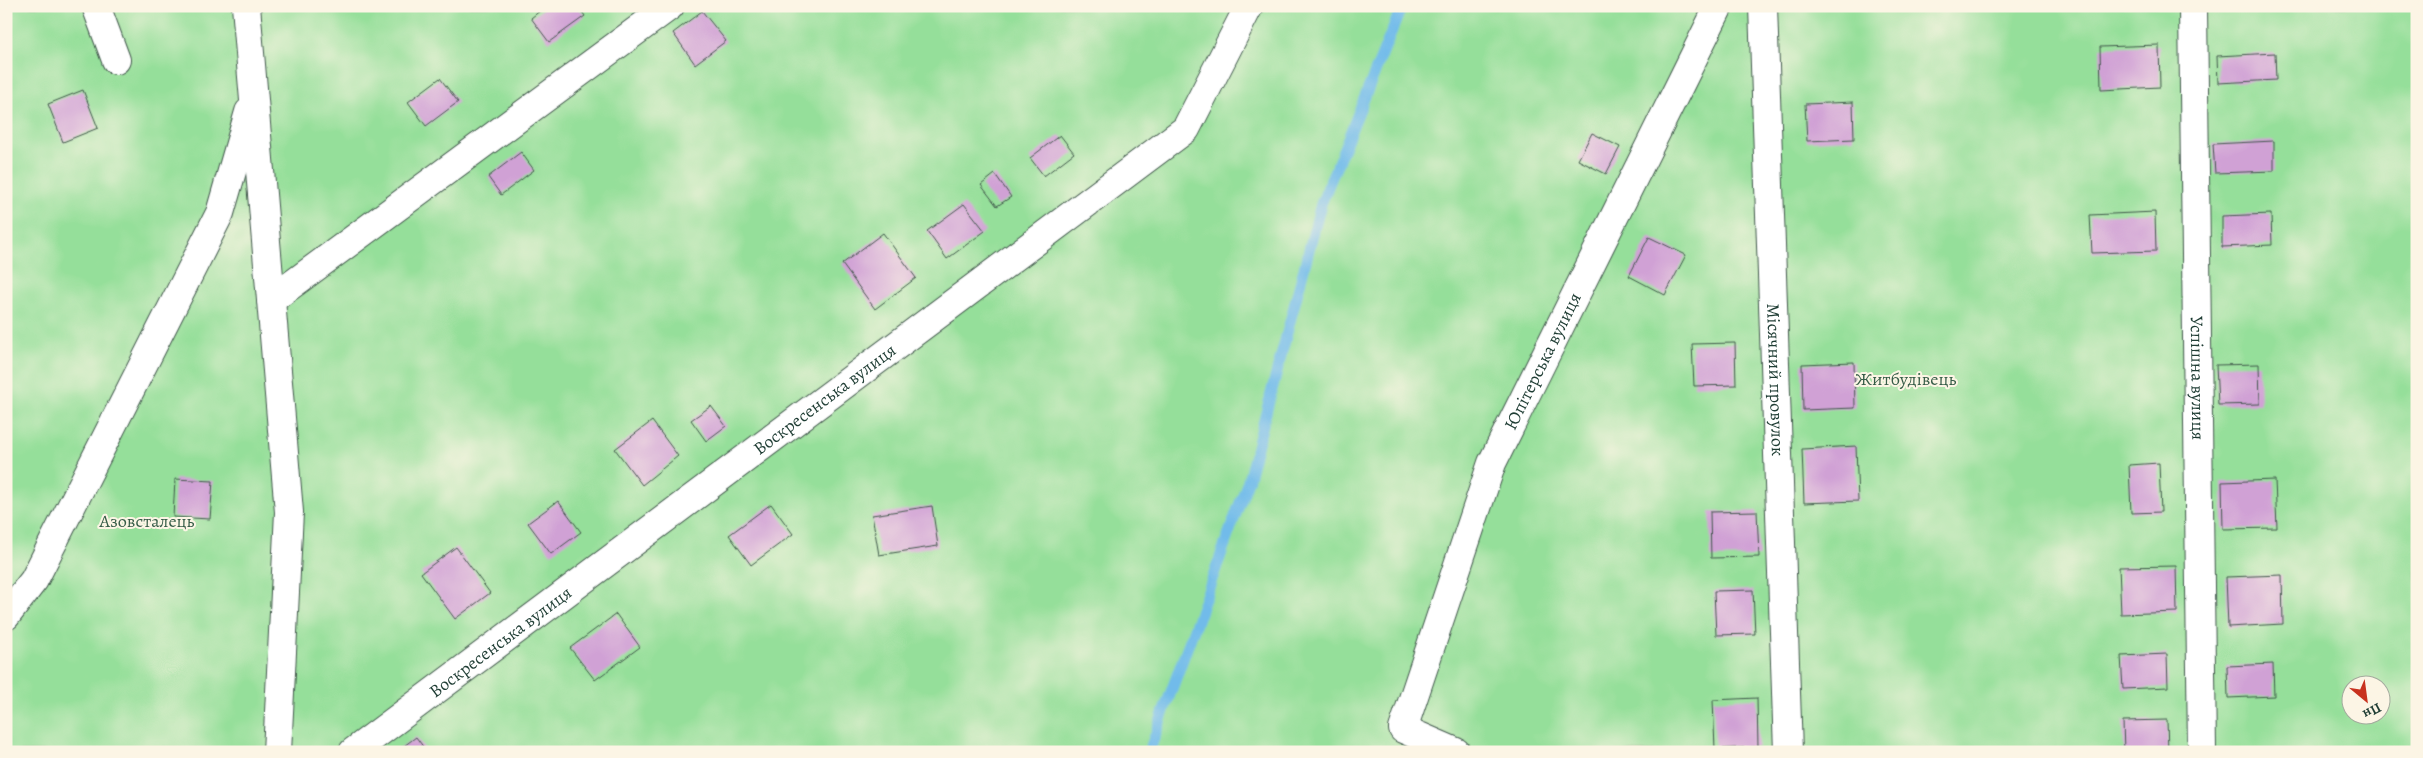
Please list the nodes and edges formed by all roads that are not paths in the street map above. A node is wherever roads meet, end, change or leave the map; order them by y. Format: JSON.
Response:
{"nodes":[{"id":1,"x":96,"y":6,"type":"edge"},
{"id":2,"x":246,"y":6,"type":"edge"},
{"id":3,"x":670,"y":6,"type":"edge"},
{"id":4,"x":1249,"y":6,"type":"edge"},
{"id":5,"x":1719,"y":6,"type":"edge"},
{"id":6,"x":1762,"y":6,"type":"edge"},
{"id":7,"x":2193,"y":6,"type":"edge"},
{"id":8,"x":116,"y":60,"type":"dead end"},
{"id":9,"x":254,"y":96,"type":"junction"},
{"id":10,"x":271,"y":300,"type":"junction"},
{"id":11,"x":6,"y":616,"type":"edge"},
{"id":12,"x":277,"y":752,"type":"edge"},
{"id":13,"x":353,"y":752,"type":"edge"},
{"id":14,"x":1456,"y":752,"type":"edge"},
{"id":15,"x":1788,"y":752,"type":"edge"},
{"id":16,"x":2202,"y":752,"type":"edge"}],
"edges":[{"from":1,"to":8,"type":"lane"},
{"from":2,"to":9,"type":"lane"},
{"from":3,"to":10,"type":"lane"},
{"from":4,"to":13,"type":"lane","name":"Воскресенська вулиця"},
{"from":5,"to":14,"type":"lane","name":"Юпітерська вулиця"},
{"from":6,"to":15,"type":"lane","name":"Місячний провулок"},
{"from":7,"to":16,"type":"lane","name":"Успішна вулиця"},
{"from":9,"to":10,"type":"lane"},
{"from":9,"to":11,"type":"lane"},
{"from":10,"to":12,"type":"lane"}]}
